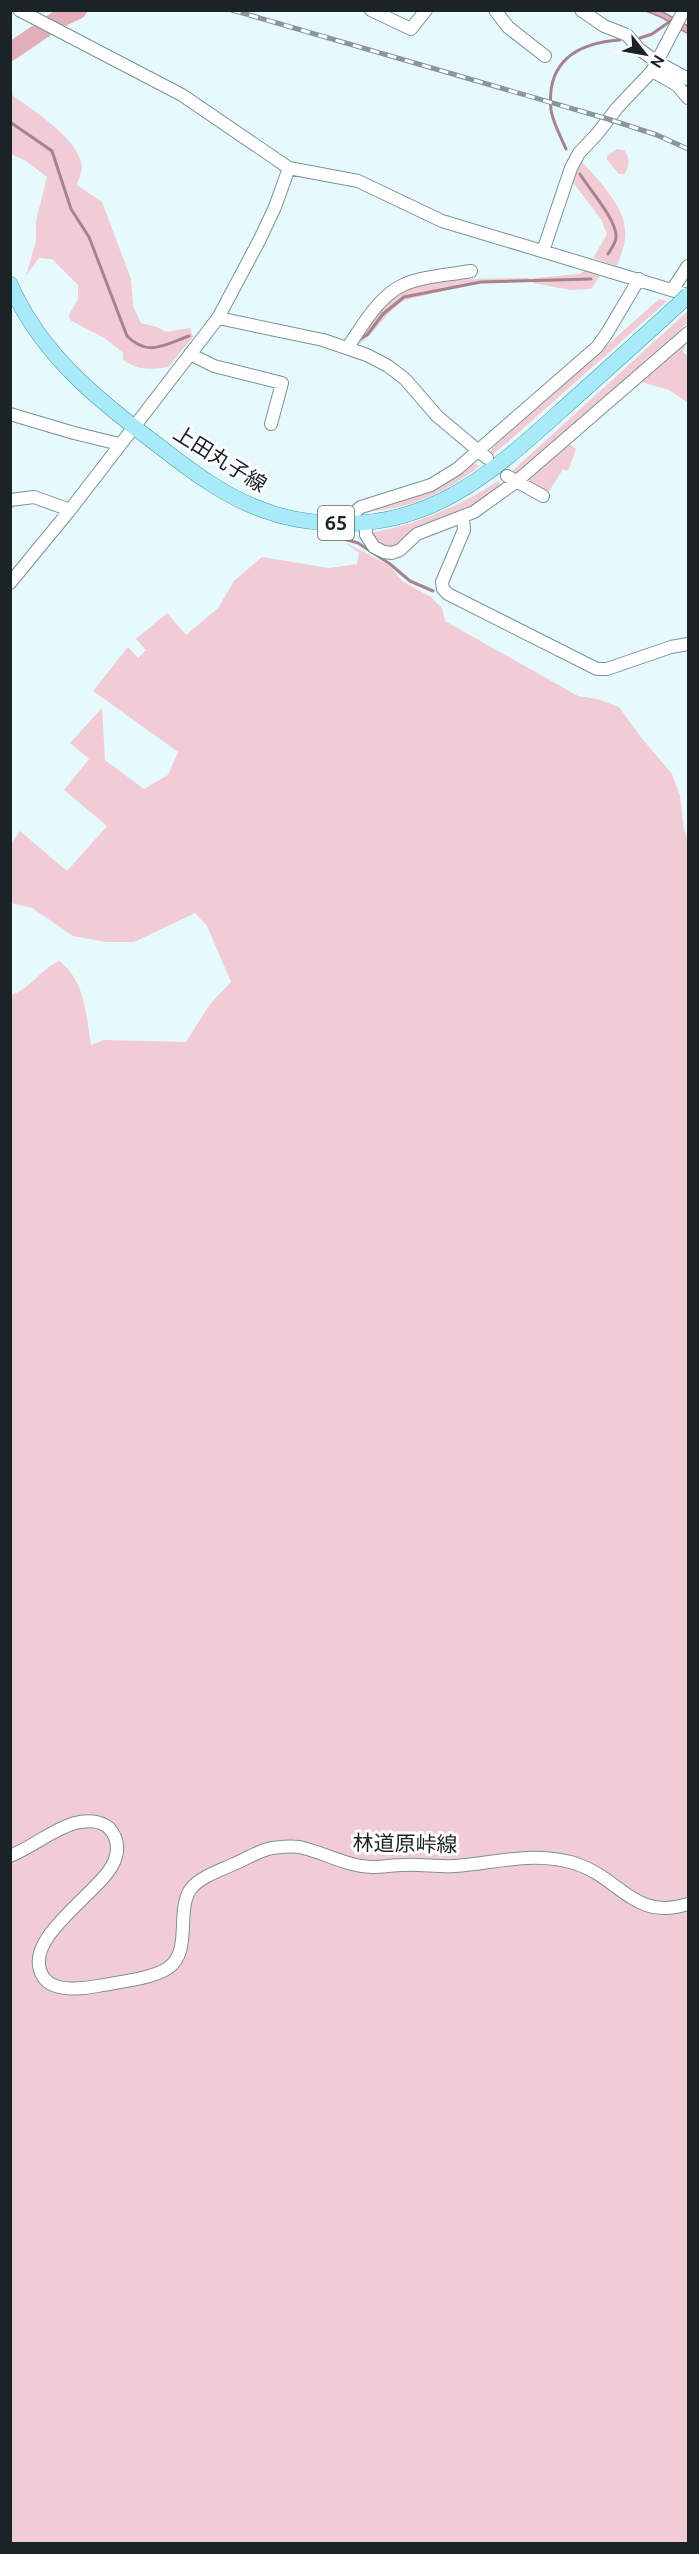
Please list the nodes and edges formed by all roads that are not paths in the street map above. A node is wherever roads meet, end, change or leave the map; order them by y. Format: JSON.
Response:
{"nodes":[{"id":1,"x":19,"y":10,"type":"edge"},
{"id":2,"x":371,"y":10,"type":"edge"},
{"id":3,"x":426,"y":10,"type":"edge"},
{"id":4,"x":495,"y":10,"type":"edge"},
{"id":5,"x":581,"y":10,"type":"edge"},
{"id":6,"x":684,"y":10,"type":"edge"},
{"id":7,"x":545,"y":56,"type":"dead end"},
{"id":8,"x":654,"y":66,"type":"junction"},
{"id":9,"x":688,"y":79,"type":"edge"},
{"id":10,"x":688,"y":98,"type":"edge"},
{"id":11,"x":289,"y":168,"type":"junction"},
{"id":12,"x":543,"y":251,"type":"junction"},
{"id":13,"x":688,"y":266,"type":"edge"},
{"id":14,"x":471,"y":271,"type":"dead end"},
{"id":15,"x":639,"y":279,"type":"junction"},
{"id":16,"x":10,"y":284,"type":"edge"},
{"id":17,"x":682,"y":296,"type":"edge"},
{"id":18,"x":218,"y":318,"type":"junction"},
{"id":19,"x":688,"y":333,"type":"edge"},
{"id":20,"x":348,"y":347,"type":"junction"},
{"id":21,"x":189,"y":354,"type":"junction"},
{"id":22,"x":10,"y":414,"type":"edge"},
{"id":23,"x":271,"y":424,"type":"dead end"},
{"id":24,"x":133,"y":427,"type":"junction"},
{"id":25,"x":119,"y":444,"type":"junction"},
{"id":26,"x":484,"y":454,"type":"junction"},
{"id":27,"x":512,"y":478,"type":"junction"},
{"id":28,"x":543,"y":496,"type":"dead end"},
{"id":29,"x":10,"y":500,"type":"edge"},
{"id":30,"x":70,"y":510,"type":"junction"},
{"id":31,"x":463,"y":518,"type":"junction"},
{"id":32,"x":366,"y":523,"type":"junction"},
{"id":33,"x":349,"y":524,"type":"junction"},
{"id":34,"x":10,"y":583,"type":"edge"},
{"id":35,"x":688,"y":644,"type":"edge"},
{"id":36,"x":10,"y":1856,"type":"edge"},
{"id":37,"x":688,"y":1904,"type":"edge"}],
"edges":[{"from":1,"to":11,"type":"street"},
{"from":2,"to":3,"type":"street"},
{"from":4,"to":7,"type":"street"},
{"from":5,"to":8,"type":"street"},
{"from":6,"to":8,"type":"street"},
{"from":8,"to":9,"type":"street"},
{"from":8,"to":10,"type":"street"},
{"from":8,"to":12,"type":"street"},
{"from":11,"to":12,"type":"street"},
{"from":11,"to":18,"type":"street"},
{"from":12,"to":15,"type":"street"},
{"from":13,"to":17,"type":"street"},
{"from":14,"to":20,"type":"street"},
{"from":15,"to":17,"type":"street"},
{"from":15,"to":26,"type":"street"},
{"from":16,"to":24,"type":"main road","name":"上田丸子線","number":"65"},
{"from":17,"to":32,"type":"main road","name":"上田丸子線","number":"65"},
{"from":18,"to":20,"type":"street"},
{"from":18,"to":21,"type":"street"},
{"from":19,"to":27,"type":"street"},
{"from":20,"to":26,"type":"street"},
{"from":21,"to":23,"type":"street"},
{"from":21,"to":24,"type":"street"},
{"from":22,"to":25,"type":"street"},
{"from":24,"to":25,"type":"street"},
{"from":24,"to":33,"type":"main road","name":"上田丸子線","number":"65"},
{"from":25,"to":30,"type":"street"},
{"from":26,"to":33,"type":"street"},
{"from":27,"to":28,"type":"street"},
{"from":27,"to":31,"type":"street"},
{"from":29,"to":30,"type":"street"},
{"from":30,"to":34,"type":"street"},
{"from":31,"to":32,"type":"street"},
{"from":31,"to":35,"type":"street"},
{"from":32,"to":33,"type":"main road","name":"上田丸子線","number":"65"},
{"from":36,"to":37,"type":"street","name":"林道原峠線"}]}
